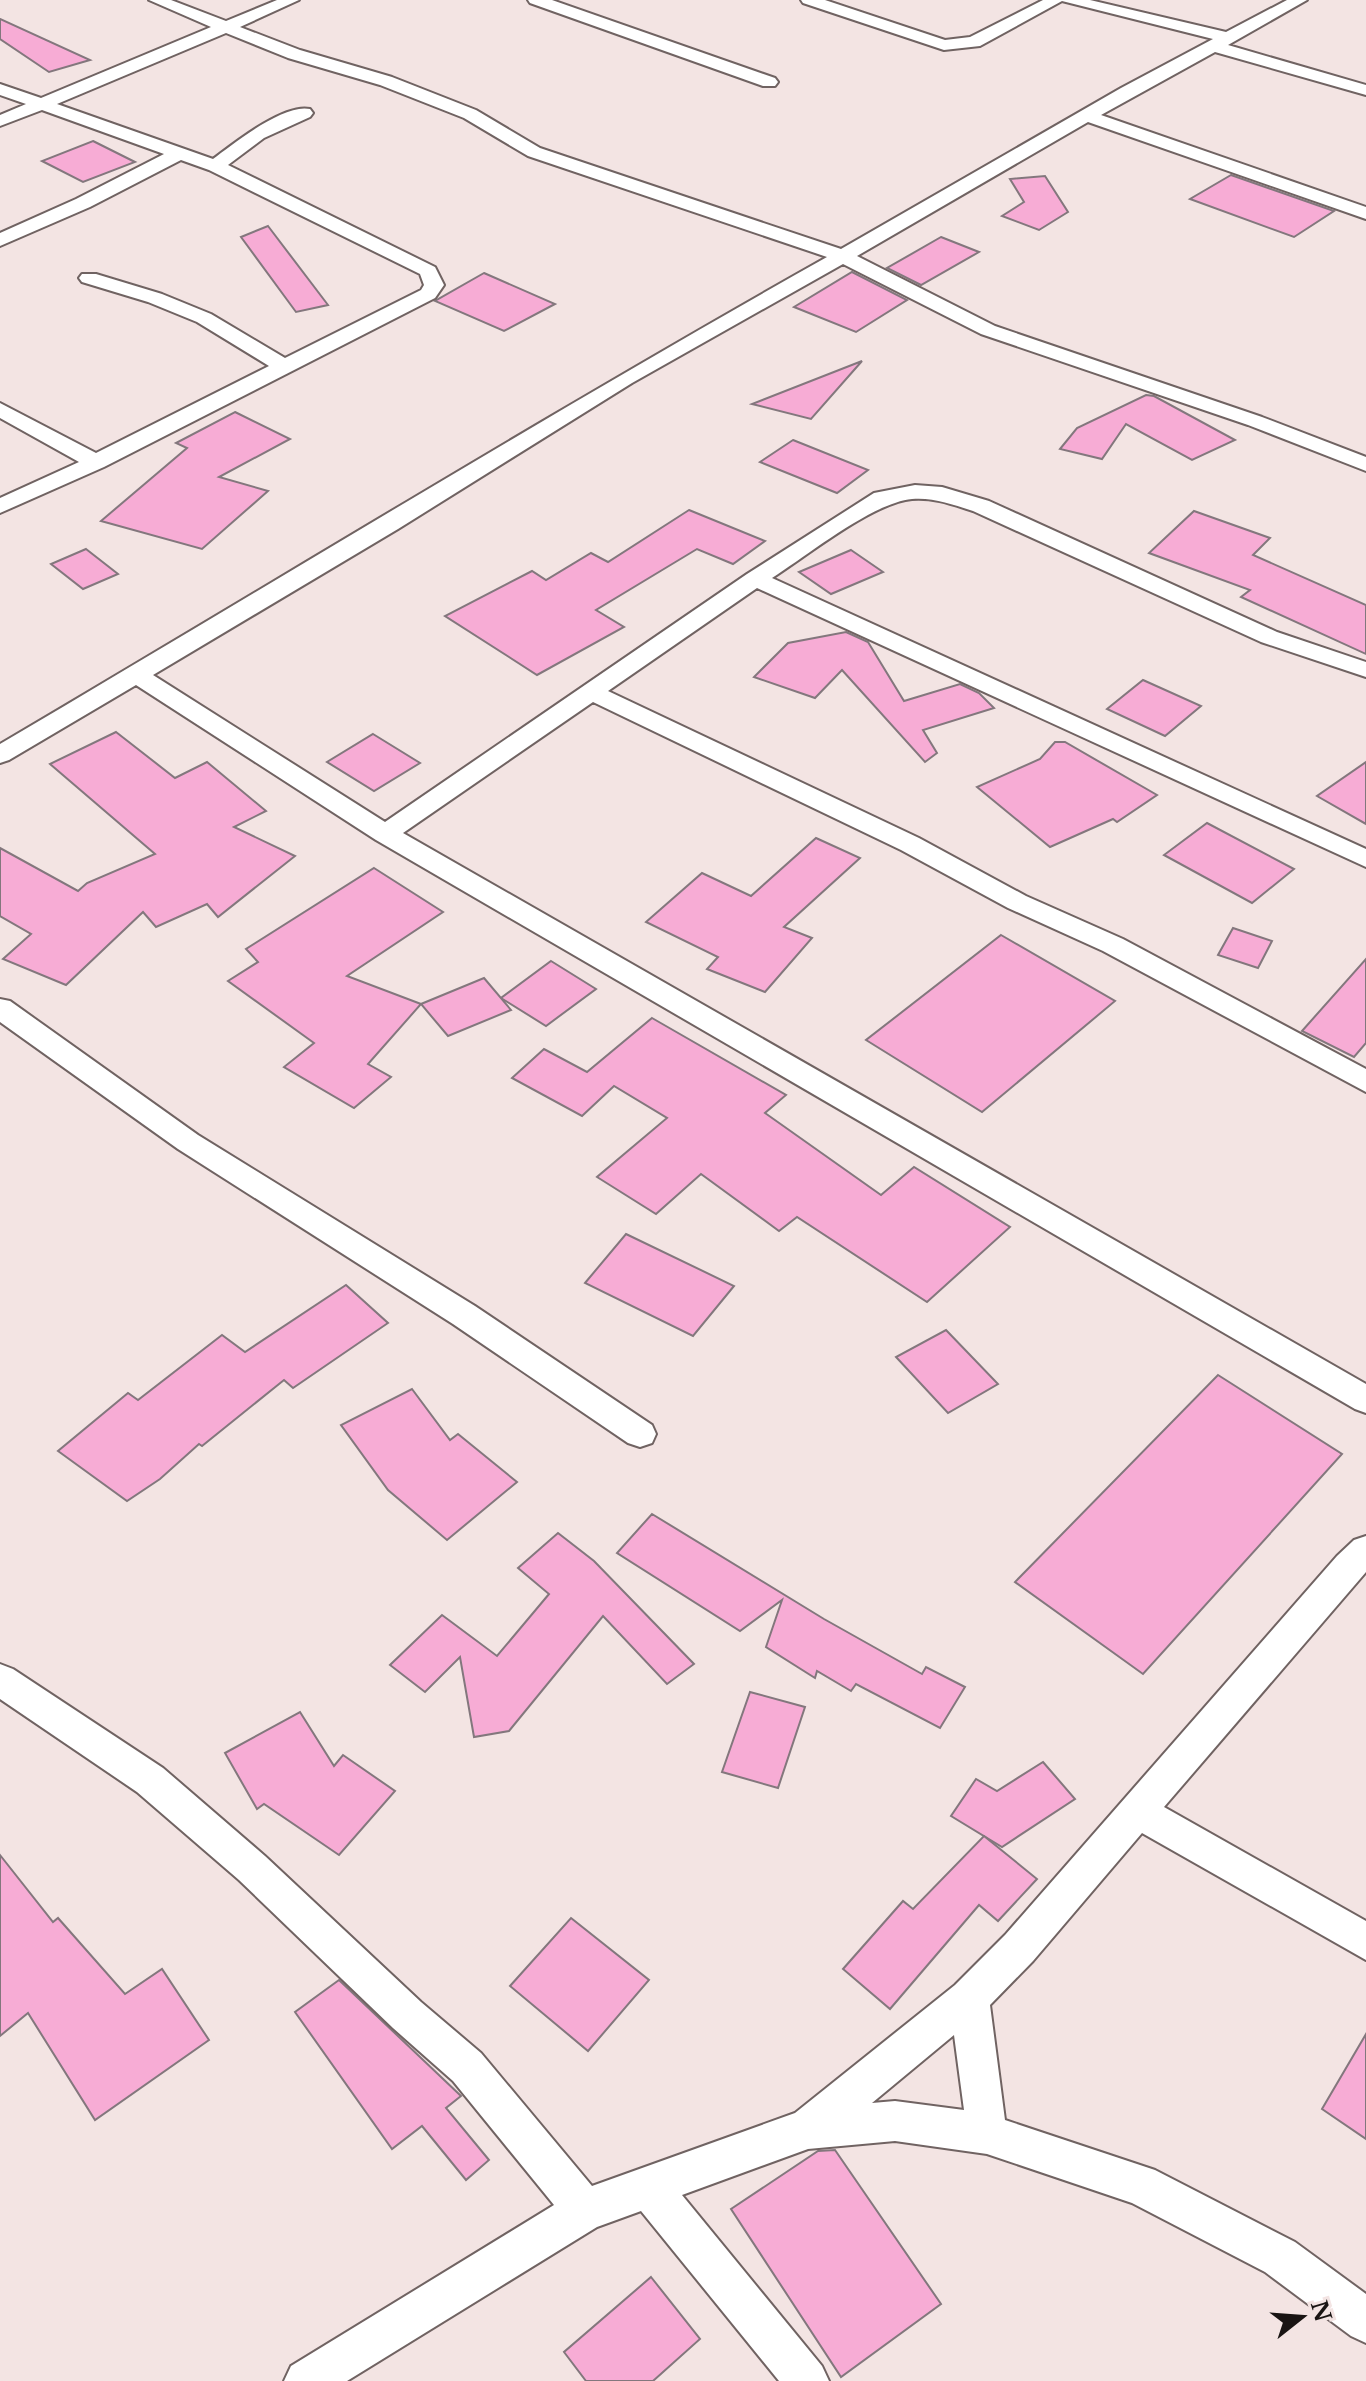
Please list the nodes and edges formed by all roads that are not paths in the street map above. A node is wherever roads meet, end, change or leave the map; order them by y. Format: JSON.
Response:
{"nodes":[{"id":1,"x":157,"y":0,"type":"edge"},
{"id":2,"x":291,"y":0,"type":"edge"},
{"id":3,"x":536,"y":0,"type":"edge"},
{"id":4,"x":809,"y":0,"type":"edge"},
{"id":5,"x":1055,"y":0,"type":"edge"},
{"id":6,"x":1070,"y":0,"type":"edge"},
{"id":7,"x":1299,"y":0,"type":"edge"},
{"id":8,"x":232,"y":27,"type":"junction"},
{"id":9,"x":1221,"y":42,"type":"junction"},
{"id":10,"x":769,"y":82,"type":"dead end"},
{"id":11,"x":0,"y":89,"type":"edge"},
{"id":12,"x":1366,"y":90,"type":"edge"},
{"id":13,"x":41,"y":105,"type":"junction"},
{"id":14,"x":304,"y":113,"type":"dead end"},
{"id":15,"x":1087,"y":116,"type":"junction"},
{"id":16,"x":0,"y":121,"type":"edge"},
{"id":17,"x":180,"y":153,"type":"junction"},
{"id":18,"x":215,"y":166,"type":"junction"},
{"id":19,"x":1366,"y":213,"type":"edge"},
{"id":20,"x":0,"y":240,"type":"edge"},
{"id":21,"x":843,"y":256,"type":"junction"},
{"id":22,"x":89,"y":278,"type":"dead end"},
{"id":23,"x":285,"y":367,"type":"junction"},
{"id":24,"x":0,"y":409,"type":"edge"},
{"id":25,"x":96,"y":462,"type":"junction"},
{"id":26,"x":1366,"y":465,"type":"edge"},
{"id":27,"x":0,"y":506,"type":"edge"},
{"id":28,"x":755,"y":579,"type":"junction"},
{"id":29,"x":1366,"y":670,"type":"edge"},
{"id":30,"x":134,"y":673,"type":"junction"},
{"id":31,"x":591,"y":692,"type":"junction"},
{"id":32,"x":0,"y":755,"type":"edge"},
{"id":33,"x":385,"y":834,"type":"junction"},
{"id":34,"x":1366,"y":859,"type":"edge"},
{"id":35,"x":0,"y":1008,"type":"edge"},
{"id":36,"x":1366,"y":1082,"type":"edge"},
{"id":37,"x":1366,"y":1400,"type":"edge"},
{"id":38,"x":640,"y":1434,"type":"dead end"},
{"id":39,"x":1366,"y":1550,"type":"edge"},
{"id":40,"x":0,"y":1680,"type":"edge"},
{"id":41,"x":1135,"y":1810,"type":"junction"},
{"id":42,"x":1366,"y":1942,"type":"edge"},
{"id":43,"x":969,"y":1998,"type":"junction"},
{"id":44,"x":808,"y":2129,"type":"junction"},
{"id":45,"x":987,"y":2134,"type":"junction"},
{"id":46,"x":648,"y":2187,"type":"junction"},
{"id":47,"x":585,"y":2210,"type":"junction"},
{"id":48,"x":1366,"y":2321,"type":"edge"},
{"id":49,"x":306,"y":2381,"type":"edge"},
{"id":50,"x":807,"y":2381,"type":"edge"}],
"edges":[{"from":1,"to":8,"type":"street"},
{"from":2,"to":8,"type":"street"},
{"from":3,"to":10,"type":"street"},
{"from":4,"to":5,"type":"street"},
{"from":6,"to":9,"type":"street"},
{"from":7,"to":9,"type":"street"},
{"from":8,"to":13,"type":"street"},
{"from":8,"to":21,"type":"street"},
{"from":9,"to":12,"type":"street"},
{"from":9,"to":15,"type":"street"},
{"from":11,"to":13,"type":"street"},
{"from":13,"to":16,"type":"street"},
{"from":13,"to":17,"type":"street"},
{"from":14,"to":18,"type":"street"},
{"from":15,"to":19,"type":"street"},
{"from":15,"to":21,"type":"street"},
{"from":17,"to":18,"type":"street"},
{"from":17,"to":20,"type":"street"},
{"from":18,"to":23,"type":"street"},
{"from":21,"to":26,"type":"street"},
{"from":21,"to":30,"type":"street"},
{"from":22,"to":23,"type":"street"},
{"from":23,"to":25,"type":"street"},
{"from":24,"to":25,"type":"street"},
{"from":25,"to":27,"type":"street"},
{"from":28,"to":29,"type":"street"},
{"from":28,"to":31,"type":"street"},
{"from":28,"to":34,"type":"street"},
{"from":30,"to":32,"type":"street"},
{"from":30,"to":33,"type":"street"},
{"from":31,"to":33,"type":"street"},
{"from":31,"to":36,"type":"street"},
{"from":33,"to":37,"type":"street"},
{"from":35,"to":38,"type":"street"},
{"from":39,"to":41,"type":"street"},
{"from":40,"to":47,"type":"street"},
{"from":41,"to":42,"type":"street"},
{"from":41,"to":43,"type":"street"},
{"from":43,"to":44,"type":"street"},
{"from":43,"to":45,"type":"street"},
{"from":44,"to":45,"type":"street"},
{"from":44,"to":46,"type":"street"},
{"from":45,"to":48,"type":"street"},
{"from":46,"to":47,"type":"street"},
{"from":46,"to":50,"type":"street"},
{"from":47,"to":49,"type":"street"}]}
